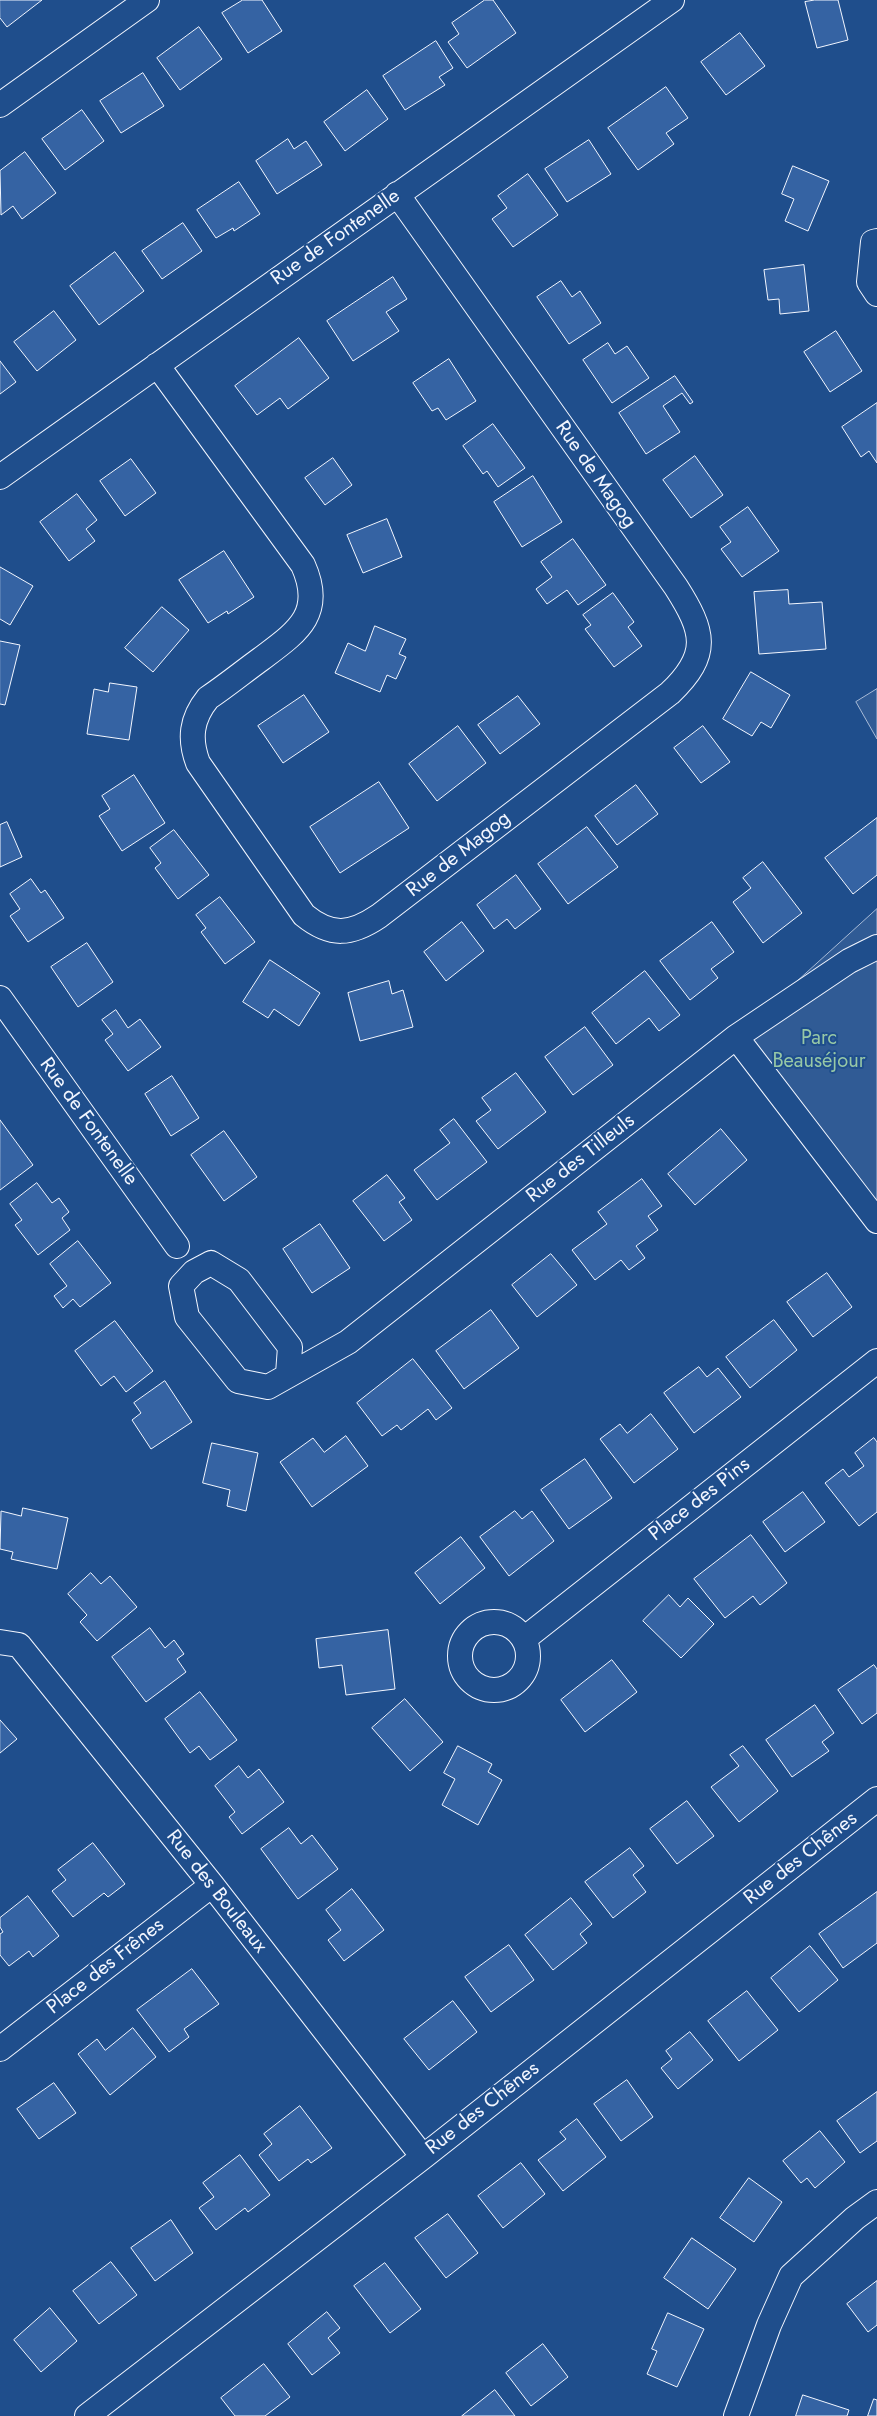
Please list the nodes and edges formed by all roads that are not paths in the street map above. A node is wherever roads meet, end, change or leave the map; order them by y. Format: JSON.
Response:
{"nodes":[{"id":1,"x":147,"y":0,"type":"edge"},
{"id":2,"x":672,"y":0,"type":"edge"},
{"id":3,"x":0,"y":105,"type":"edge"},
{"id":4,"x":397,"y":194,"type":"junction"},
{"id":5,"x":877,"y":241,"type":"edge"},
{"id":6,"x":877,"y":294,"type":"edge"},
{"id":7,"x":157,"y":365,"type":"junction"},
{"id":8,"x":0,"y":477,"type":"edge"},
{"id":9,"x":877,"y":947,"type":"edge"},
{"id":10,"x":0,"y":998,"type":"edge"},
{"id":11,"x":736,"y":1037,"type":"junction"},
{"id":12,"x":877,"y":1221,"type":"edge"},
{"id":13,"x":177,"y":1246,"type":"dead end"},
{"id":14,"x":877,"y":1361,"type":"edge"},
{"id":15,"x":288,"y":1374,"type":"junction"},
{"id":16,"x":524,"y":1639,"type":"dead end"},
{"id":17,"x":0,"y":1642,"type":"edge"},
{"id":18,"x":877,"y":1799,"type":"edge"},
{"id":19,"x":212,"y":1885,"type":"junction"},
{"id":20,"x":0,"y":2049,"type":"edge"},
{"id":21,"x":423,"y":2157,"type":"junction"},
{"id":22,"x":877,"y":2202,"type":"edge"},
{"id":23,"x":87,"y":2416,"type":"edge"},
{"id":24,"x":736,"y":2416,"type":"edge"}],
"edges":[{"from":1,"to":3,"type":"street"},
{"from":2,"to":4,"type":"street","name":"Rue de Fontenelle"},
{"from":4,"to":7,"type":"street","name":"Rue de Fontenelle"},
{"from":4,"to":7,"type":"street","name":"Rue de Magog"},
{"from":5,"to":6,"type":"street"},
{"from":7,"to":8,"type":"street","name":"Rue de Fontenelle"},
{"from":9,"to":11,"type":"street","name":"Rue des Tilleuls"},
{"from":10,"to":13,"type":"street","name":"Rue de Fontenelle"},
{"from":11,"to":12,"type":"street"},
{"from":11,"to":15,"type":"street","name":"Rue des Tilleuls"},
{"from":14,"to":16,"type":"street","name":"Place des Pins"},
{"from":15,"to":15,"type":"street","name":"Rue des Tilleuls"},
{"from":17,"to":19,"type":"street","name":"Rue des Bouleaux"},
{"from":18,"to":21,"type":"street","name":"Rue des Chênes"},
{"from":19,"to":20,"type":"street","name":"Place des Frênes"},
{"from":19,"to":21,"type":"street","name":"Rue des Bouleaux"},
{"from":21,"to":23,"type":"street","name":"Rue des Chênes"},
{"from":22,"to":24,"type":"street"}]}
